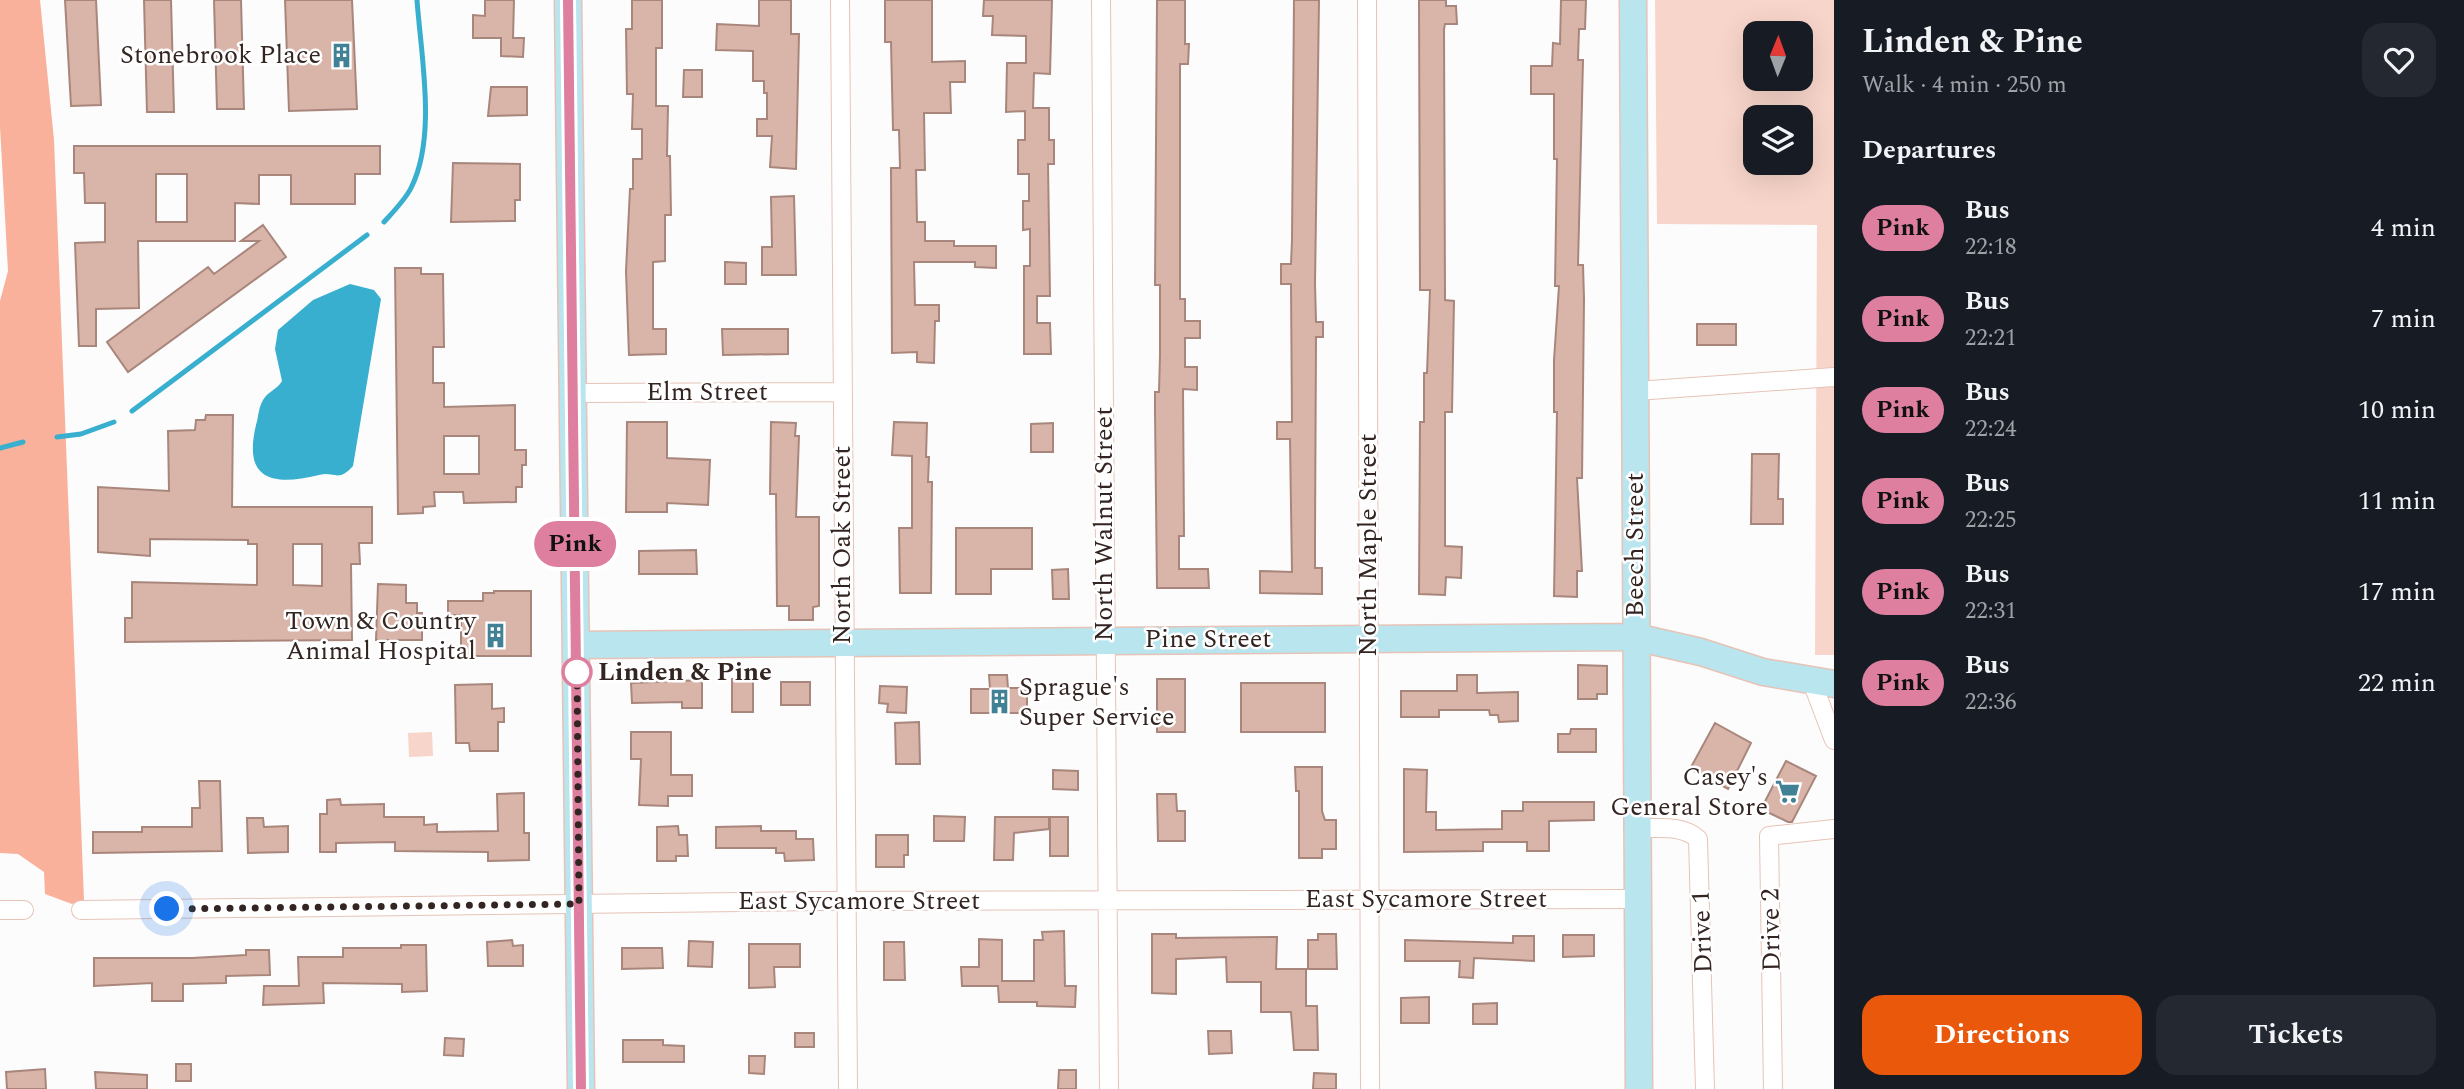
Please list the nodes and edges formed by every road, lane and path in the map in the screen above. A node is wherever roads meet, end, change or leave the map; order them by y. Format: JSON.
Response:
{"nodes":[{"id":1,"x":568,"y":0,"type":"edge"},
{"id":2,"x":840,"y":0,"type":"edge"},
{"id":3,"x":1101,"y":0,"type":"edge"},
{"id":4,"x":1367,"y":0,"type":"edge"},
{"id":5,"x":1633,"y":0,"type":"edge"},
{"id":6,"x":1834,"y":377,"type":"edge"},
{"id":7,"x":842,"y":391,"type":"junction"},
{"id":8,"x":1636,"y":391,"type":"junction"},
{"id":9,"x":573,"y":393,"type":"junction"},
{"id":10,"x":1635,"y":637,"type":"junction"},
{"id":11,"x":1368,"y":638,"type":"junction"},
{"id":12,"x":1104,"y":639,"type":"junction"},
{"id":13,"x":843,"y":641,"type":"junction"},
{"id":14,"x":577,"y":645,"type":"junction"},
{"id":15,"x":1823,"y":683,"type":"edge"},
{"id":16,"x":1834,"y":740,"type":"edge"},
{"id":17,"x":1637,"y":828,"type":"junction"},
{"id":18,"x":1834,"y":829,"type":"edge"},
{"id":19,"x":1368,"y":898,"type":"junction"},
{"id":20,"x":1107,"y":899,"type":"junction"},
{"id":21,"x":1637,"y":899,"type":"junction"},
{"id":22,"x":845,"y":901,"type":"junction"},
{"id":23,"x":579,"y":904,"type":"junction"},
{"id":24,"x":0,"y":910,"type":"edge"},
{"id":25,"x":24,"y":910,"type":"dead end"},
{"id":26,"x":81,"y":911,"type":"dead end"},
{"id":27,"x":581,"y":1089,"type":"edge"},
{"id":28,"x":848,"y":1089,"type":"edge"},
{"id":29,"x":1109,"y":1089,"type":"edge"},
{"id":30,"x":1370,"y":1089,"type":"edge"},
{"id":31,"x":1639,"y":1089,"type":"edge"},
{"id":32,"x":1705,"y":1089,"type":"edge"},
{"id":33,"x":1773,"y":1089,"type":"edge"}],
"edges":[{"from":1,"to":9,"type":"main road"},
{"from":2,"to":7,"type":"street","name":"North Oak Street"},
{"from":3,"to":12,"type":"street","name":"North Walnut Street"},
{"from":4,"to":11,"type":"street","name":"North Maple Street"},
{"from":5,"to":8,"type":"main road","name":"Beech Street"},
{"from":6,"to":8,"type":"street"},
{"from":7,"to":9,"type":"street","name":"Elm Street"},
{"from":7,"to":13,"type":"street","name":"North Oak Street"},
{"from":8,"to":10,"type":"main road","name":"Beech Street"},
{"from":9,"to":14,"type":"main road"},
{"from":10,"to":11,"type":"main road","name":"Pine Street"},
{"from":10,"to":15,"type":"main road","name":"Pine Street"},
{"from":10,"to":17,"type":"main road","name":"Beech Street"},
{"from":11,"to":12,"type":"main road","name":"Pine Street"},
{"from":11,"to":19,"type":"street","name":"North Maple Street"},
{"from":12,"to":13,"type":"main road","name":"Pine Street"},
{"from":12,"to":20,"type":"street","name":"North Walnut Street"},
{"from":13,"to":14,"type":"main road","name":"Pine Street"},
{"from":13,"to":22,"type":"street","name":"North Oak Street"},
{"from":14,"to":23,"type":"main road"},
{"from":15,"to":16,"type":"street"},
{"from":17,"to":21,"type":"main road","name":"Beech Street"},
{"from":17,"to":32,"type":"street","name":"Drive 1"},
{"from":18,"to":33,"type":"street","name":"Drive 2"},
{"from":19,"to":20,"type":"street","name":"East Sycamore Street"},
{"from":19,"to":21,"type":"street","name":"East Sycamore Street"},
{"from":19,"to":30,"type":"street","name":"North Maple Street"},
{"from":20,"to":22,"type":"street","name":"East Sycamore Street"},
{"from":20,"to":29,"type":"street","name":"North Walnut Street"},
{"from":21,"to":31,"type":"main road","name":"Beech Street"},
{"from":22,"to":23,"type":"street","name":"East Sycamore Street"},
{"from":22,"to":28,"type":"street","name":"North Oak Street"},
{"from":23,"to":26,"type":"street","name":"East Sycamore Street"},
{"from":23,"to":27,"type":"main road"},
{"from":24,"to":25,"type":"street"}]}
